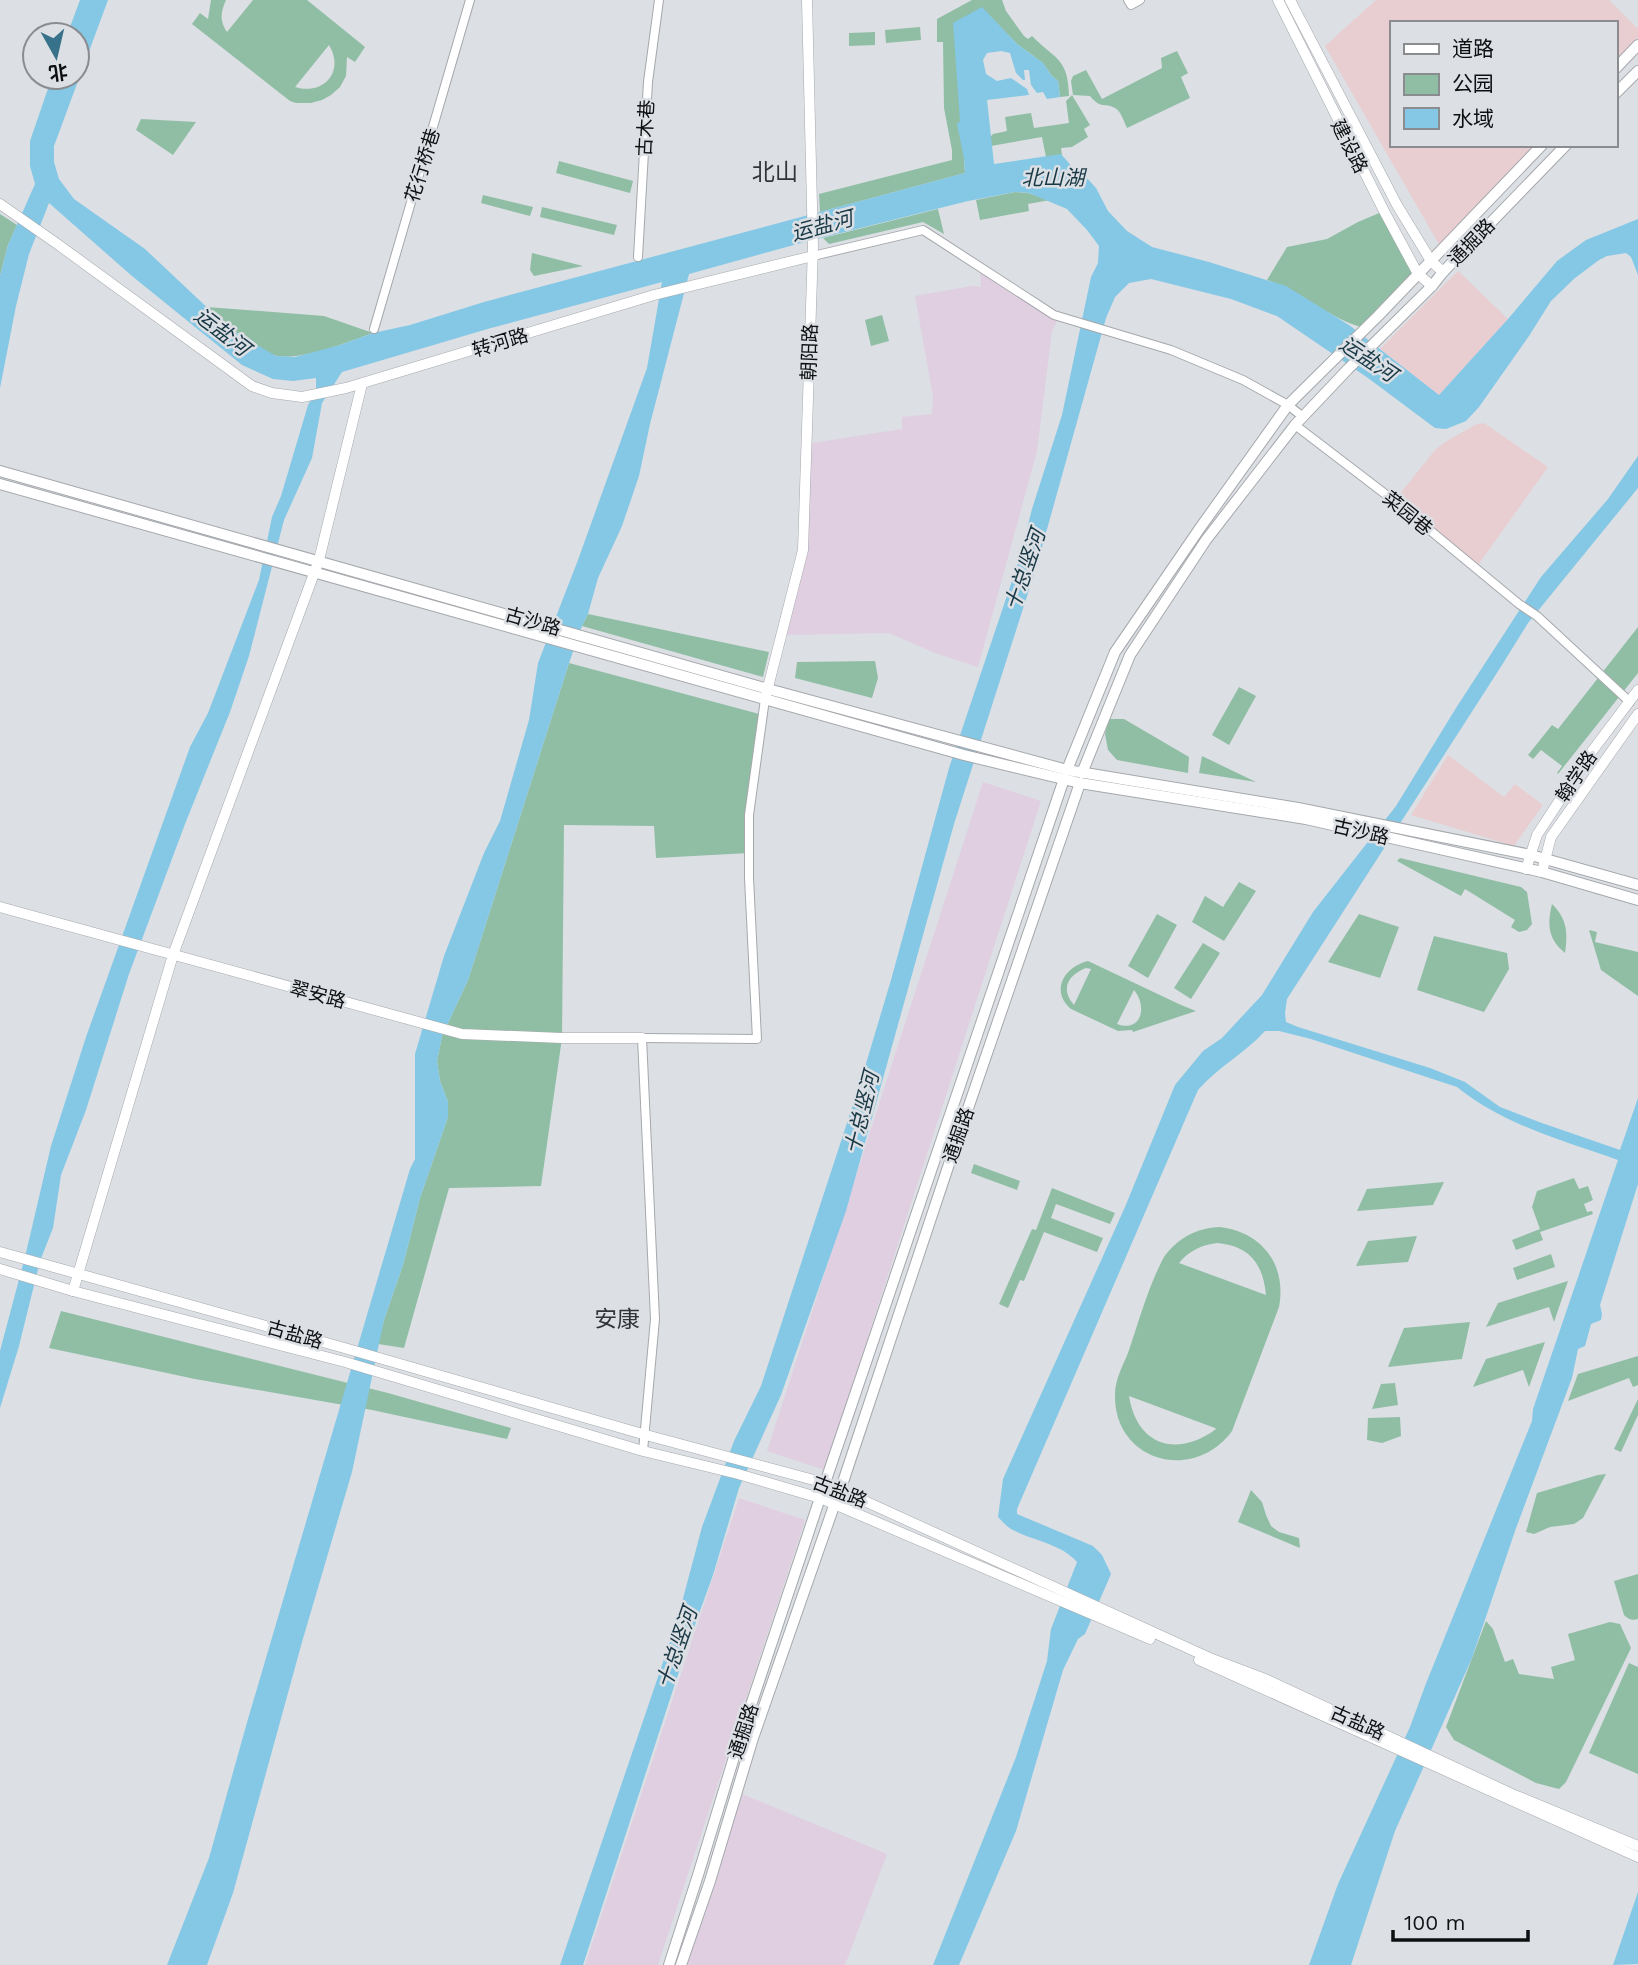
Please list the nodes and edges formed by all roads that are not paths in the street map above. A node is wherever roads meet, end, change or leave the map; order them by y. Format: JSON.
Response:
{"nodes":[{"id":1,"x":470,"y":0,"type":"edge"},
{"id":2,"x":659,"y":0,"type":"edge"},
{"id":3,"x":807,"y":0,"type":"edge"},
{"id":4,"x":1128,"y":0,"type":"edge"},
{"id":5,"x":1140,"y":0,"type":"edge"},
{"id":6,"x":1278,"y":0,"type":"edge"},
{"id":7,"x":1290,"y":0,"type":"edge"},
{"id":8,"x":1638,"y":45,"type":"edge"},
{"id":9,"x":1617,"y":67,"type":"edge"},
{"id":10,"x":1638,"y":71,"type":"edge"},
{"id":11,"x":1617,"y":92,"type":"edge"},
{"id":12,"x":1540,"y":147,"type":"edge"},
{"id":13,"x":1564,"y":147,"type":"edge"},
{"id":14,"x":0,"y":204,"type":"edge"},
{"id":15,"x":813,"y":251,"type":"junction"},
{"id":16,"x":638,"y":257,"type":"dead end"},
{"id":17,"x":1431,"y":261,"type":"junction"},
{"id":18,"x":1443,"y":272,"type":"junction"},
{"id":19,"x":1418,"y":274,"type":"junction"},
{"id":20,"x":1432,"y":286,"type":"junction"},
{"id":21,"x":374,"y":329,"type":"dead end"},
{"id":22,"x":362,"y":384,"type":"junction"},
{"id":23,"x":1289,"y":405,"type":"junction"},
{"id":24,"x":1298,"y":421,"type":"junction"},
{"id":25,"x":0,"y":471,"type":"edge"},
{"id":26,"x":0,"y":484,"type":"edge"},
{"id":27,"x":319,"y":560,"type":"junction"},
{"id":28,"x":315,"y":574,"type":"junction"},
{"id":29,"x":534,"y":628,"type":"junction"},
{"id":30,"x":1638,"y":690,"type":"edge"},
{"id":31,"x":766,"y":694,"type":"junction"},
{"id":32,"x":1630,"y":702,"type":"junction"},
{"id":33,"x":1638,"y":714,"type":"edge"},
{"id":34,"x":1065,"y":775,"type":"junction"},
{"id":35,"x":1081,"y":778,"type":"junction"},
{"id":36,"x":1531,"y":855,"type":"junction"},
{"id":37,"x":1546,"y":859,"type":"junction"},
{"id":38,"x":1526,"y":869,"type":"junction"},
{"id":39,"x":1542,"y":873,"type":"junction"},
{"id":40,"x":1638,"y":885,"type":"edge"},
{"id":41,"x":1638,"y":900,"type":"edge"},
{"id":42,"x":0,"y":907,"type":"edge"},
{"id":43,"x":173,"y":955,"type":"junction"},
{"id":44,"x":642,"y":1038,"type":"junction"},
{"id":45,"x":0,"y":1252,"type":"edge"},
{"id":46,"x":0,"y":1269,"type":"edge"},
{"id":47,"x":79,"y":1273,"type":"junction"},
{"id":48,"x":73,"y":1291,"type":"junction"},
{"id":49,"x":646,"y":1435,"type":"junction"},
{"id":50,"x":643,"y":1451,"type":"junction"},
{"id":51,"x":825,"y":1483,"type":"junction"},
{"id":52,"x":841,"y":1489,"type":"junction"},
{"id":53,"x":820,"y":1498,"type":"junction"},
{"id":54,"x":835,"y":1503,"type":"junction"},
{"id":55,"x":1057,"y":1593,"type":"junction"},
{"id":56,"x":1431,"y":1760,"type":"junction"},
{"id":57,"x":1638,"y":1846,"type":"edge"},
{"id":58,"x":1638,"y":1857,"type":"edge"},
{"id":59,"x":668,"y":1965,"type":"edge"},
{"id":60,"x":681,"y":1965,"type":"edge"}],
"edges":[{"from":1,"to":21,"type":"street","name":"花行桥巷"},
{"from":2,"to":16,"type":"street","name":"古木巷"},
{"from":3,"to":15,"type":"street","name":"朝阳路"},
{"from":4,"to":5,"type":"street"},
{"from":6,"to":19,"type":"street","name":"建设路"},
{"from":7,"to":17,"type":"street","name":"建设路"},
{"from":8,"to":9,"type":"main road"},
{"from":10,"to":11,"type":"main road"},
{"from":12,"to":17,"type":"main road","name":"通掘路"},
{"from":13,"to":18,"type":"main road","name":"通掘路"},
{"from":14,"to":22,"type":"street","name":"转河路"},
{"from":15,"to":22,"type":"street","name":"转河路"},
{"from":15,"to":23,"type":"street","name":"菜园巷"},
{"from":15,"to":31,"type":"street","name":"朝阳路"},
{"from":17,"to":18,"type":"street","name":"建设路"},
{"from":17,"to":19,"type":"main road","name":"通掘路"},
{"from":18,"to":20,"type":"main road","name":"通掘路"},
{"from":19,"to":20,"type":"street","name":"建设路"},
{"from":19,"to":23,"type":"main road","name":"通掘路"},
{"from":20,"to":24,"type":"main road","name":"通掘路"},
{"from":22,"to":27,"type":"street"},
{"from":23,"to":24,"type":"street","name":"菜园巷"},
{"from":23,"to":34,"type":"main road","name":"通掘路"},
{"from":24,"to":32,"type":"street","name":"菜园巷"},
{"from":24,"to":35,"type":"main road","name":"通掘路"},
{"from":25,"to":27,"type":"main road","name":"古沙路"},
{"from":26,"to":28,"type":"main road","name":"古沙路"},
{"from":27,"to":28,"type":"street"},
{"from":27,"to":29,"type":"main road","name":"古沙路"},
{"from":28,"to":29,"type":"main road","name":"古沙路"},
{"from":28,"to":43,"type":"street"},
{"from":29,"to":31,"type":"main road","name":"古沙路"},
{"from":30,"to":32,"type":"street","name":"翰学路"},
{"from":31,"to":34,"type":"main road","name":"古沙路"},
{"from":31,"to":34,"type":"main road","name":"古沙路"},
{"from":31,"to":44,"type":"street"},
{"from":32,"to":36,"type":"street","name":"翰学路"},
{"from":33,"to":37,"type":"street","name":"翰学路"},
{"from":34,"to":35,"type":"main road"},
{"from":34,"to":51,"type":"main road","name":"通掘路"},
{"from":35,"to":36,"type":"main road","name":"古沙路"},
{"from":35,"to":38,"type":"main road","name":"古沙路"},
{"from":35,"to":52,"type":"main road","name":"通掘路"},
{"from":36,"to":37,"type":"main road","name":"古沙路"},
{"from":36,"to":38,"type":"street","name":"翰学路"},
{"from":37,"to":39,"type":"street","name":"翰学路"},
{"from":37,"to":40,"type":"main road","name":"古沙路"},
{"from":38,"to":39,"type":"main road","name":"古沙路"},
{"from":39,"to":41,"type":"main road","name":"古沙路"},
{"from":42,"to":43,"type":"street","name":"翠安路"},
{"from":43,"to":44,"type":"street","name":"翠安路"},
{"from":43,"to":47,"type":"street"},
{"from":44,"to":49,"type":"street"},
{"from":45,"to":47,"type":"street","name":"古盐路"},
{"from":46,"to":48,"type":"street","name":"古盐路"},
{"from":47,"to":48,"type":"street"},
{"from":47,"to":49,"type":"street","name":"古盐路"},
{"from":48,"to":50,"type":"street","name":"古盐路"},
{"from":49,"to":50,"type":"street"},
{"from":49,"to":51,"type":"street","name":"古盐路"},
{"from":50,"to":53,"type":"street","name":"古盐路"},
{"from":51,"to":52,"type":"street","name":"古盐路"},
{"from":51,"to":53,"type":"street"},
{"from":52,"to":54,"type":"street"},
{"from":52,"to":55,"type":"street","name":"古盐路"},
{"from":53,"to":54,"type":"street","name":"古盐路"},
{"from":53,"to":59,"type":"main road","name":"通掘路"},
{"from":54,"to":55,"type":"street","name":"古盐路"},
{"from":54,"to":60,"type":"main road","name":"通掘路"},
{"from":55,"to":56,"type":"street","name":"古盐路"},
{"from":56,"to":57,"type":"street","name":"古盐路"},
{"from":56,"to":58,"type":"street","name":"古盐路"}]}
